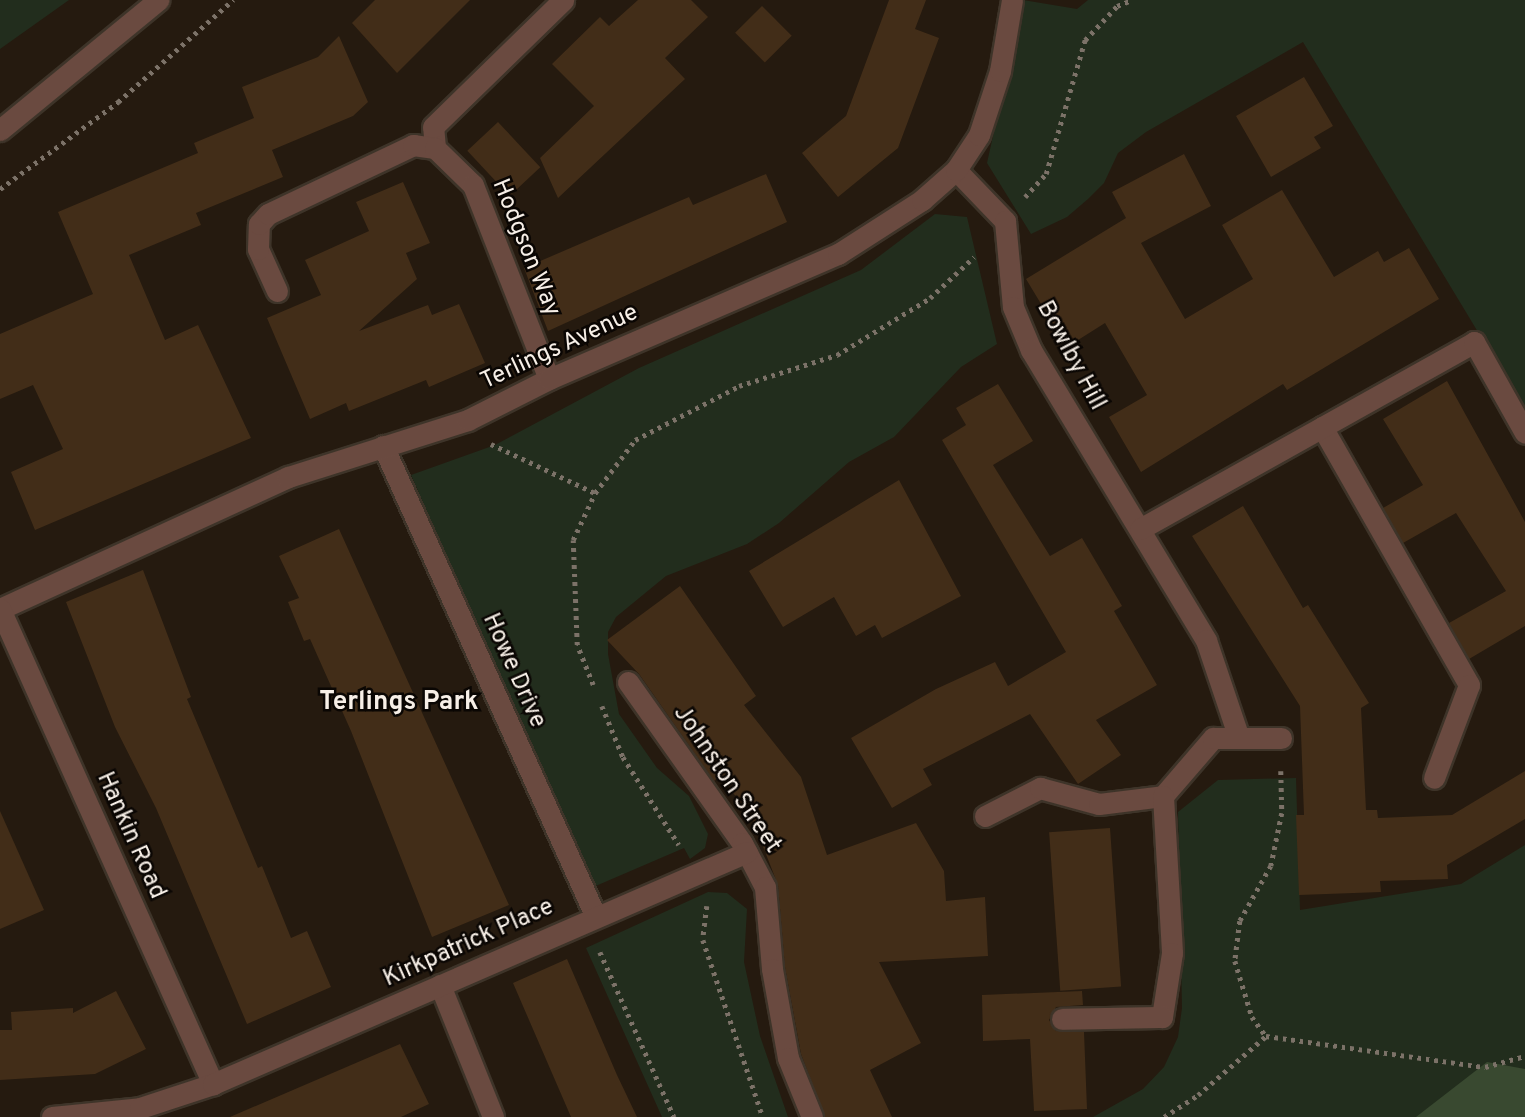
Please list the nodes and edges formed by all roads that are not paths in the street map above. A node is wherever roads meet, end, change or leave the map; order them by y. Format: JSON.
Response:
{"nodes":[{"id":1,"x":158,"y":0,"type":"edge"},
{"id":2,"x":563,"y":0,"type":"edge"},
{"id":3,"x":1012,"y":0,"type":"edge"},
{"id":4,"x":0,"y":130,"type":"edge"},
{"id":5,"x":435,"y":148,"type":"junction"},
{"id":6,"x":956,"y":170,"type":"junction"},
{"id":7,"x":277,"y":291,"type":"dead end"},
{"id":8,"x":549,"y":379,"type":"junction"},
{"id":9,"x":1322,"y":427,"type":"junction"},
{"id":10,"x":1525,"y":433,"type":"edge"},
{"id":11,"x":383,"y":446,"type":"junction"},
{"id":12,"x":1140,"y":529,"type":"junction"},
{"id":13,"x":0,"y":609,"type":"edge"},
{"id":14,"x":628,"y":682,"type":"dead end"},
{"id":15,"x":1239,"y":738,"type":"junction"},
{"id":16,"x":1281,"y":738,"type":"road end"},
{"id":17,"x":1434,"y":778,"type":"dead end"},
{"id":18,"x":1163,"y":796,"type":"junction"},
{"id":19,"x":985,"y":816,"type":"dead end"},
{"id":20,"x":747,"y":852,"type":"junction"},
{"id":21,"x":591,"y":919,"type":"junction"},
{"id":22,"x":440,"y":985,"type":"junction"},
{"id":23,"x":1062,"y":1019,"type":"dead end"},
{"id":24,"x":213,"y":1084,"type":"junction"},
{"id":25,"x":52,"y":1117,"type":"edge"},
{"id":26,"x":493,"y":1117,"type":"edge"},
{"id":27,"x":812,"y":1117,"type":"edge"}],
"edges":[{"from":1,"to":4,"type":"street"},
{"from":2,"to":5,"type":"street"},
{"from":3,"to":6,"type":"street","name":"Terlings Avenue"},
{"from":5,"to":7,"type":"street"},
{"from":5,"to":8,"type":"street","name":"Hodgson Way"},
{"from":6,"to":8,"type":"street","name":"Terlings Avenue"},
{"from":6,"to":12,"type":"street","name":"Bowlby Hill"},
{"from":8,"to":11,"type":"street","name":"Terlings Avenue"},
{"from":9,"to":10,"type":"street"},
{"from":9,"to":12,"type":"street"},
{"from":9,"to":17,"type":"street"},
{"from":11,"to":13,"type":"street","name":"Terlings Avenue"},
{"from":11,"to":21,"type":"street","name":"Howe Drive"},
{"from":12,"to":15,"type":"street","name":"Bowlby Hill"},
{"from":13,"to":24,"type":"street","name":"Hankin Road"},
{"from":14,"to":20,"type":"street","name":"Johnston Street"},
{"from":15,"to":16,"type":"street"},
{"from":15,"to":18,"type":"street"},
{"from":18,"to":19,"type":"street"},
{"from":18,"to":23,"type":"street"},
{"from":20,"to":21,"type":"street","name":"Kirkpatrick Place"},
{"from":20,"to":27,"type":"street","name":"Johnston Street"},
{"from":21,"to":22,"type":"street","name":"Kirkpatrick Place"},
{"from":22,"to":24,"type":"street","name":"Kirkpatrick Place"},
{"from":22,"to":26,"type":"street"},
{"from":24,"to":25,"type":"street"}]}
